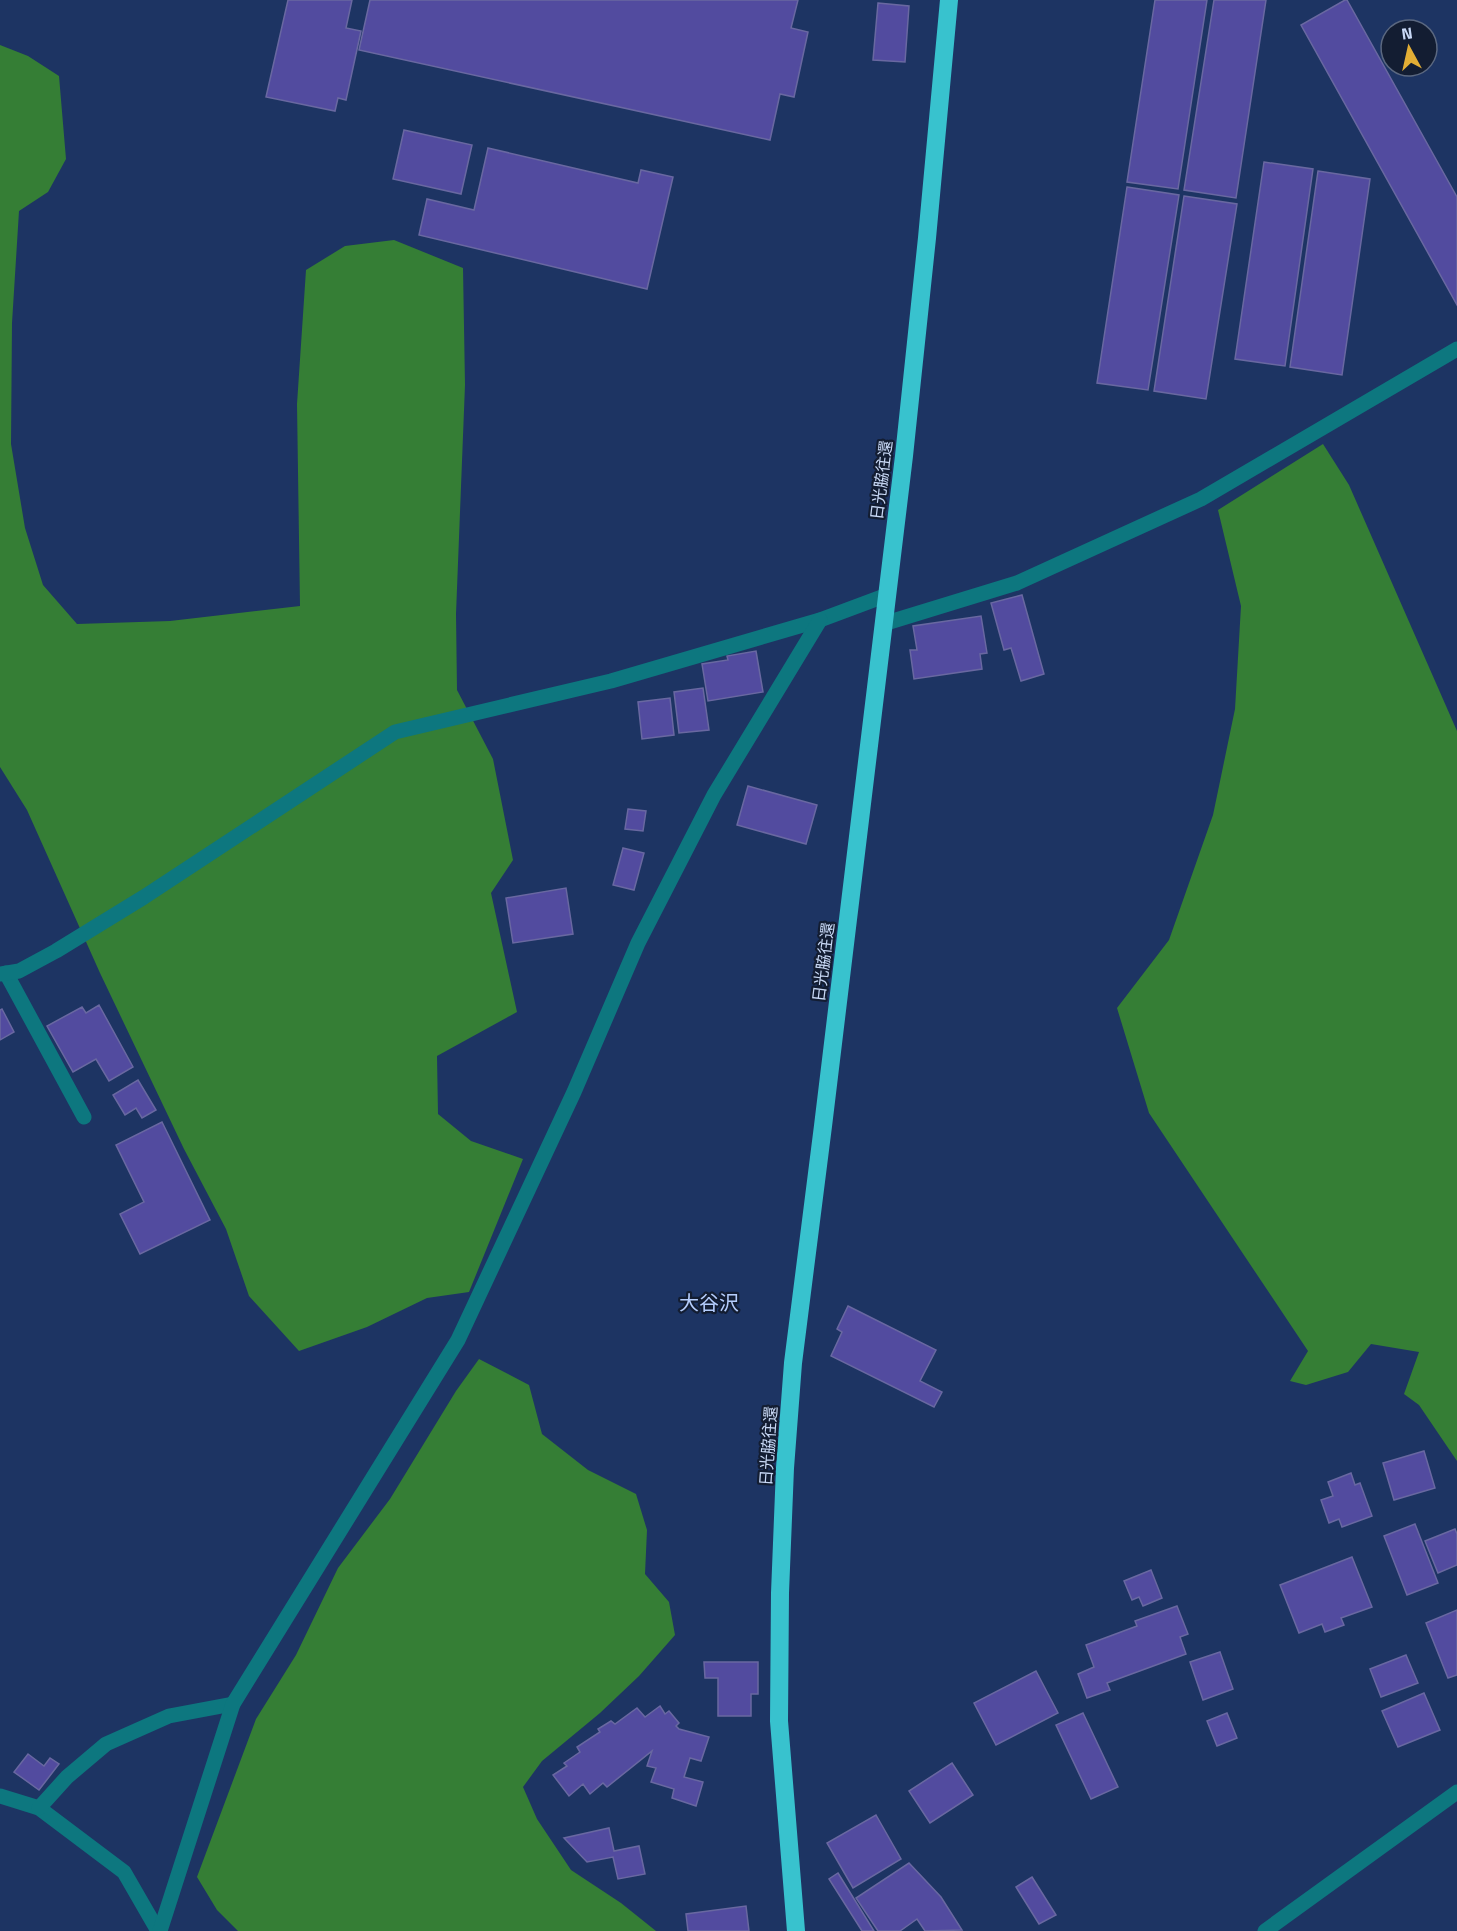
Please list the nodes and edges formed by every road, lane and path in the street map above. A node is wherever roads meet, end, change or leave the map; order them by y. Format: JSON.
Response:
{"nodes":[{"id":1,"x":949,"y":0,"type":"edge"},
{"id":2,"x":1457,"y":349,"type":"edge"},
{"id":3,"x":887,"y":595,"type":"junction"},
{"id":4,"x":820,"y":620,"type":"junction"},
{"id":5,"x":883,"y":624,"type":"junction"},
{"id":6,"x":3,"y":973,"type":"edge"},
{"id":7,"x":84,"y":1117,"type":"dead end"},
{"id":8,"x":233,"y":1704,"type":"junction"},
{"id":9,"x":1457,"y":1792,"type":"edge"},
{"id":10,"x":0,"y":1796,"type":"edge"},
{"id":11,"x":39,"y":1808,"type":"junction"},
{"id":12,"x":159,"y":1931,"type":"edge"},
{"id":13,"x":796,"y":1931,"type":"edge"},
{"id":14,"x":1265,"y":1931,"type":"edge"}],
"edges":[{"from":1,"to":3,"type":"highway","name":"日光脇往還"},
{"from":2,"to":5,"type":"street"},
{"from":3,"to":4,"type":"street"},
{"from":3,"to":5,"type":"highway","name":"日光脇往還"},
{"from":4,"to":6,"type":"street"},
{"from":4,"to":8,"type":"street"},
{"from":5,"to":13,"type":"highway","name":"日光脇往還"},
{"from":6,"to":7,"type":"street"},
{"from":8,"to":11,"type":"street"},
{"from":8,"to":12,"type":"street"},
{"from":9,"to":14,"type":"street"},
{"from":10,"to":11,"type":"street"},
{"from":11,"to":12,"type":"street"}]}
